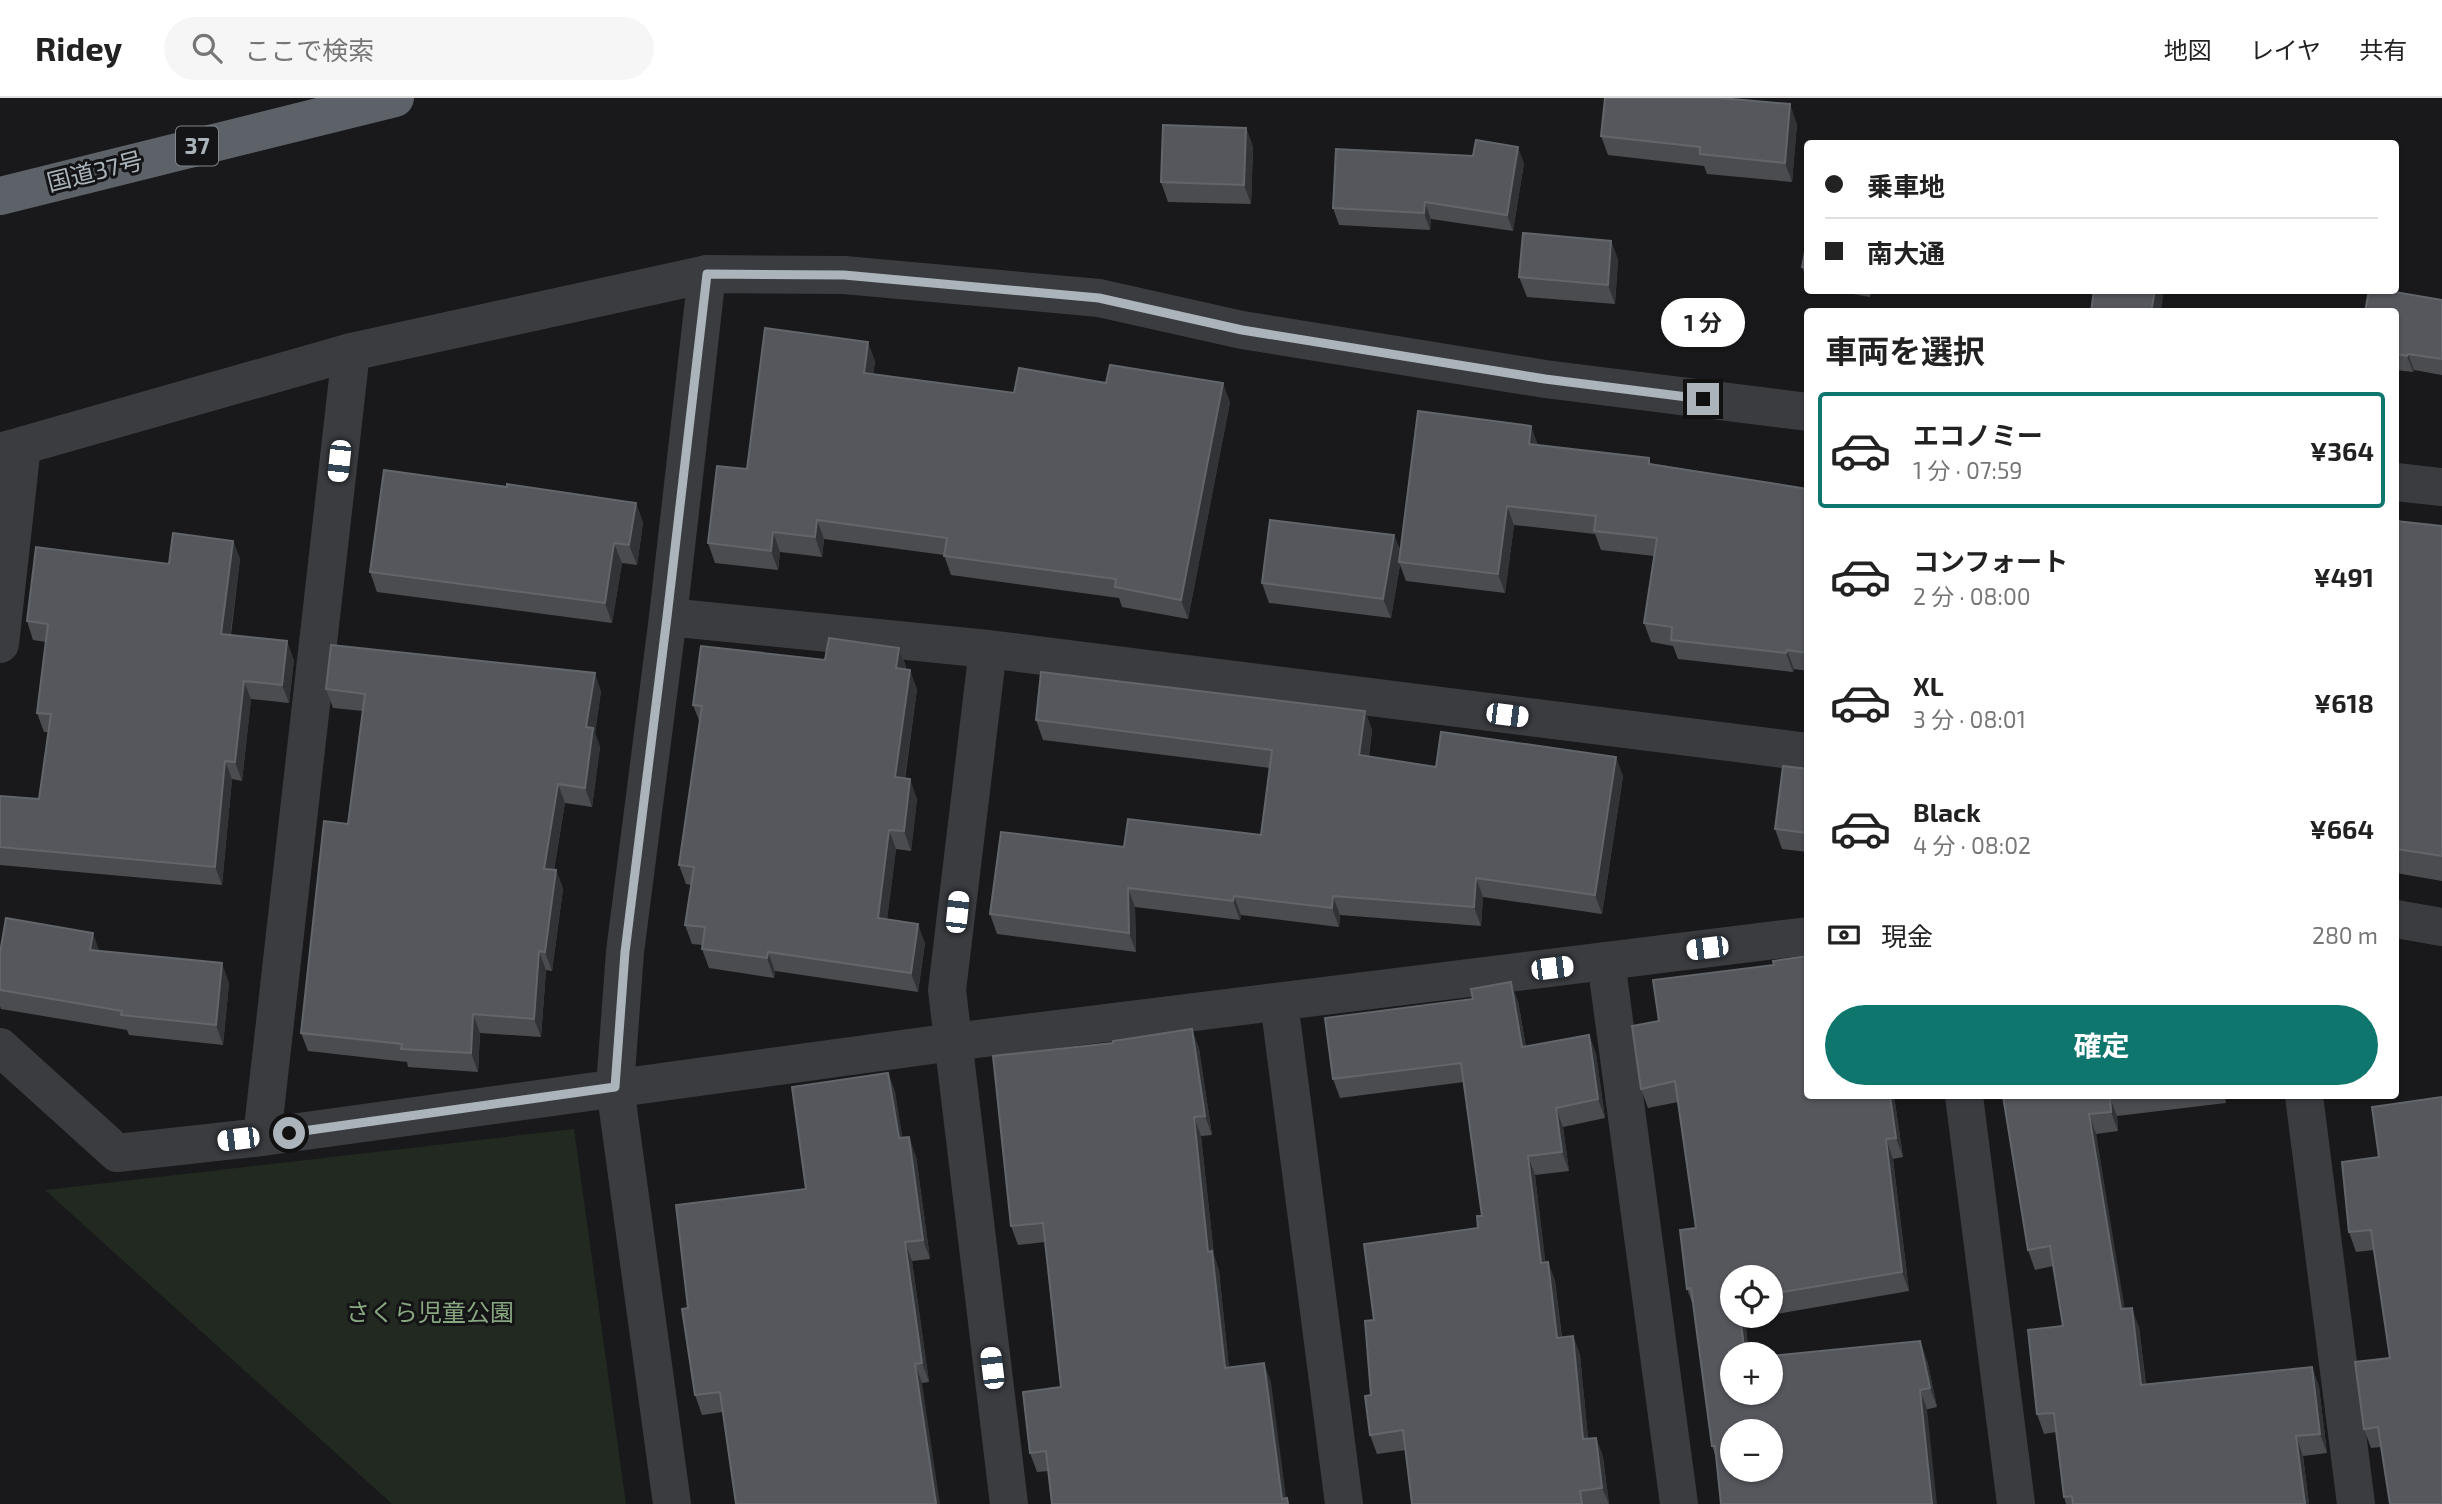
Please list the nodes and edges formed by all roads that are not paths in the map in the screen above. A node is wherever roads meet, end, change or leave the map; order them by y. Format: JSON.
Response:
{"nodes":[{"id":1,"x":394,"y":98,"type":"edge"},
{"id":2,"x":0,"y":196,"type":"edge"},
{"id":3,"x":707,"y":274,"type":"junction"},
{"id":4,"x":351,"y":352,"type":"junction"},
{"id":5,"x":1804,"y":411,"type":"edge"},
{"id":6,"x":11,"y":449,"type":"edge"},
{"id":7,"x":2399,"y":482,"type":"edge"},
{"id":8,"x":2442,"y":487,"type":"edge"},
{"id":9,"x":667,"y":617,"type":"junction"},
{"id":10,"x":0,"y":644,"type":"edge"},
{"id":11,"x":988,"y":649,"type":"junction"},
{"id":12,"x":1804,"y":751,"type":"edge"},
{"id":13,"x":2399,"y":920,"type":"edge"},
{"id":14,"x":2442,"y":927,"type":"edge"},
{"id":15,"x":1804,"y":936,"type":"edge"},
{"id":16,"x":1606,"y":961,"type":"junction"},
{"id":17,"x":1279,"y":1002,"type":"junction"},
{"id":18,"x":953,"y":1042,"type":"junction"},
{"id":19,"x":0,"y":1047,"type":"edge"},
{"id":20,"x":615,"y":1087,"type":"junction"},
{"id":21,"x":1964,"y":1099,"type":"edge"},
{"id":22,"x":2304,"y":1099,"type":"edge"},
{"id":23,"x":262,"y":1137,"type":"junction"},
{"id":24,"x":672,"y":1504,"type":"edge"},
{"id":25,"x":1009,"y":1504,"type":"edge"},
{"id":26,"x":1344,"y":1504,"type":"edge"},
{"id":27,"x":1679,"y":1504,"type":"edge"},
{"id":28,"x":2016,"y":1504,"type":"edge"},
{"id":29,"x":2356,"y":1504,"type":"edge"}],
"edges":[{"from":1,"to":2,"type":"highway","name":"国道37号","number":"37"},
{"from":3,"to":4,"type":"street"},
{"from":3,"to":5,"type":"street"},
{"from":3,"to":9,"type":"street"},
{"from":4,"to":6,"type":"street"},
{"from":4,"to":23,"type":"street"},
{"from":6,"to":10,"type":"street"},
{"from":7,"to":8,"type":"street"},
{"from":9,"to":11,"type":"street"},
{"from":9,"to":20,"type":"street"},
{"from":11,"to":12,"type":"street"},
{"from":11,"to":18,"type":"street"},
{"from":13,"to":14,"type":"street"},
{"from":15,"to":16,"type":"street"},
{"from":16,"to":17,"type":"street"},
{"from":16,"to":27,"type":"street"},
{"from":17,"to":18,"type":"street"},
{"from":17,"to":26,"type":"street"},
{"from":18,"to":20,"type":"street"},
{"from":18,"to":25,"type":"street"},
{"from":19,"to":23,"type":"street"},
{"from":20,"to":23,"type":"street"},
{"from":20,"to":24,"type":"street"},
{"from":21,"to":28,"type":"street"},
{"from":22,"to":29,"type":"street"}]}
